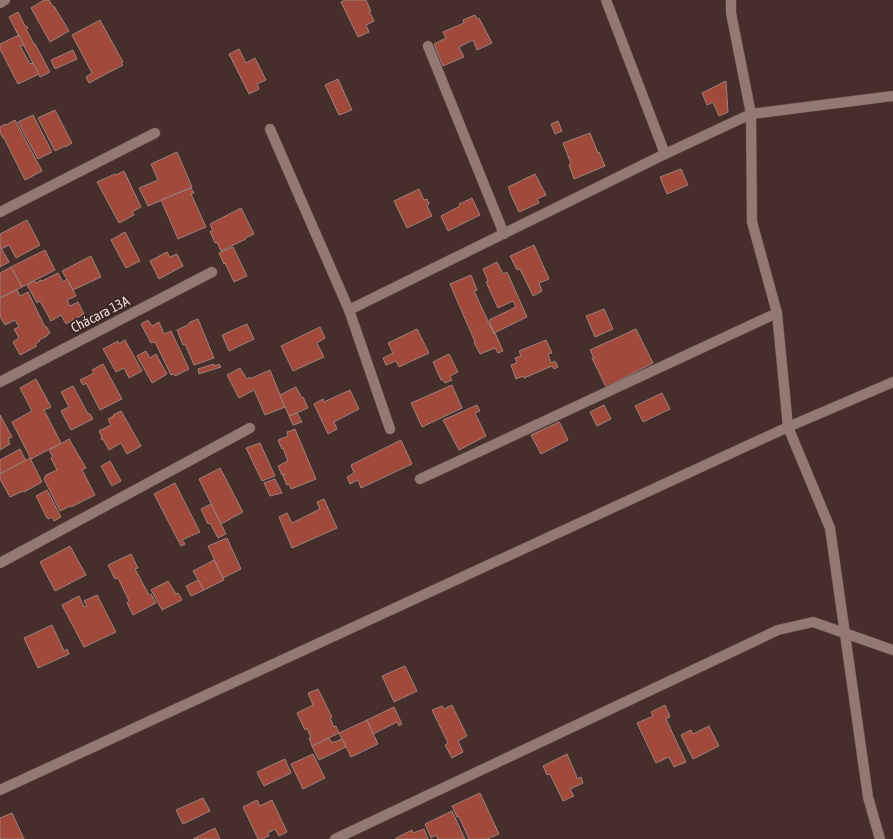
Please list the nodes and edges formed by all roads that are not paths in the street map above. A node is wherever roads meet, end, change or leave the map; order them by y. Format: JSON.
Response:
{"nodes":[{"id":1,"x":5,"y":0,"type":"edge"},
{"id":2,"x":606,"y":0,"type":"edge"},
{"id":3,"x":731,"y":0,"type":"edge"},
{"id":4,"x":0,"y":3,"type":"edge"},
{"id":5,"x":428,"y":46,"type":"dead end"},
{"id":6,"x":893,"y":96,"type":"edge"},
{"id":7,"x":751,"y":114,"type":"junction"},
{"id":8,"x":270,"y":129,"type":"dead end"},
{"id":9,"x":156,"y":133,"type":"dead end"},
{"id":10,"x":665,"y":154,"type":"junction"},
{"id":11,"x":0,"y":212,"type":"edge"},
{"id":12,"x":504,"y":234,"type":"junction"},
{"id":13,"x":212,"y":272,"type":"dead end"},
{"id":14,"x":349,"y":310,"type":"junction"},
{"id":15,"x":777,"y":313,"type":"junction"},
{"id":16,"x":0,"y":382,"type":"edge"},
{"id":17,"x":893,"y":382,"type":"edge"},
{"id":18,"x":250,"y":428,"type":"dead end"},
{"id":19,"x":788,"y":428,"type":"junction"},
{"id":20,"x":390,"y":429,"type":"dead end"},
{"id":21,"x":420,"y":479,"type":"dead end"},
{"id":22,"x":0,"y":563,"type":"edge"},
{"id":23,"x":846,"y":634,"type":"junction"},
{"id":24,"x":893,"y":650,"type":"edge"},
{"id":25,"x":0,"y":790,"type":"edge"},
{"id":26,"x":335,"y":839,"type":"edge"},
{"id":27,"x":880,"y":839,"type":"edge"}],
"edges":[{"from":1,"to":4,"type":"street"},
{"from":2,"to":10,"type":"street"},
{"from":3,"to":7,"type":"street"},
{"from":5,"to":12,"type":"street"},
{"from":6,"to":7,"type":"street"},
{"from":7,"to":10,"type":"street"},
{"from":7,"to":15,"type":"street"},
{"from":8,"to":14,"type":"street"},
{"from":9,"to":11,"type":"street"},
{"from":10,"to":12,"type":"street"},
{"from":12,"to":14,"type":"street"},
{"from":13,"to":16,"type":"street","name":"Chácara 13A"},
{"from":14,"to":20,"type":"street"},
{"from":15,"to":19,"type":"street"},
{"from":15,"to":21,"type":"street"},
{"from":17,"to":19,"type":"street"},
{"from":18,"to":22,"type":"street"},
{"from":19,"to":23,"type":"street"},
{"from":19,"to":25,"type":"street"},
{"from":23,"to":24,"type":"street"},
{"from":23,"to":26,"type":"street"},
{"from":23,"to":27,"type":"street"}]}
